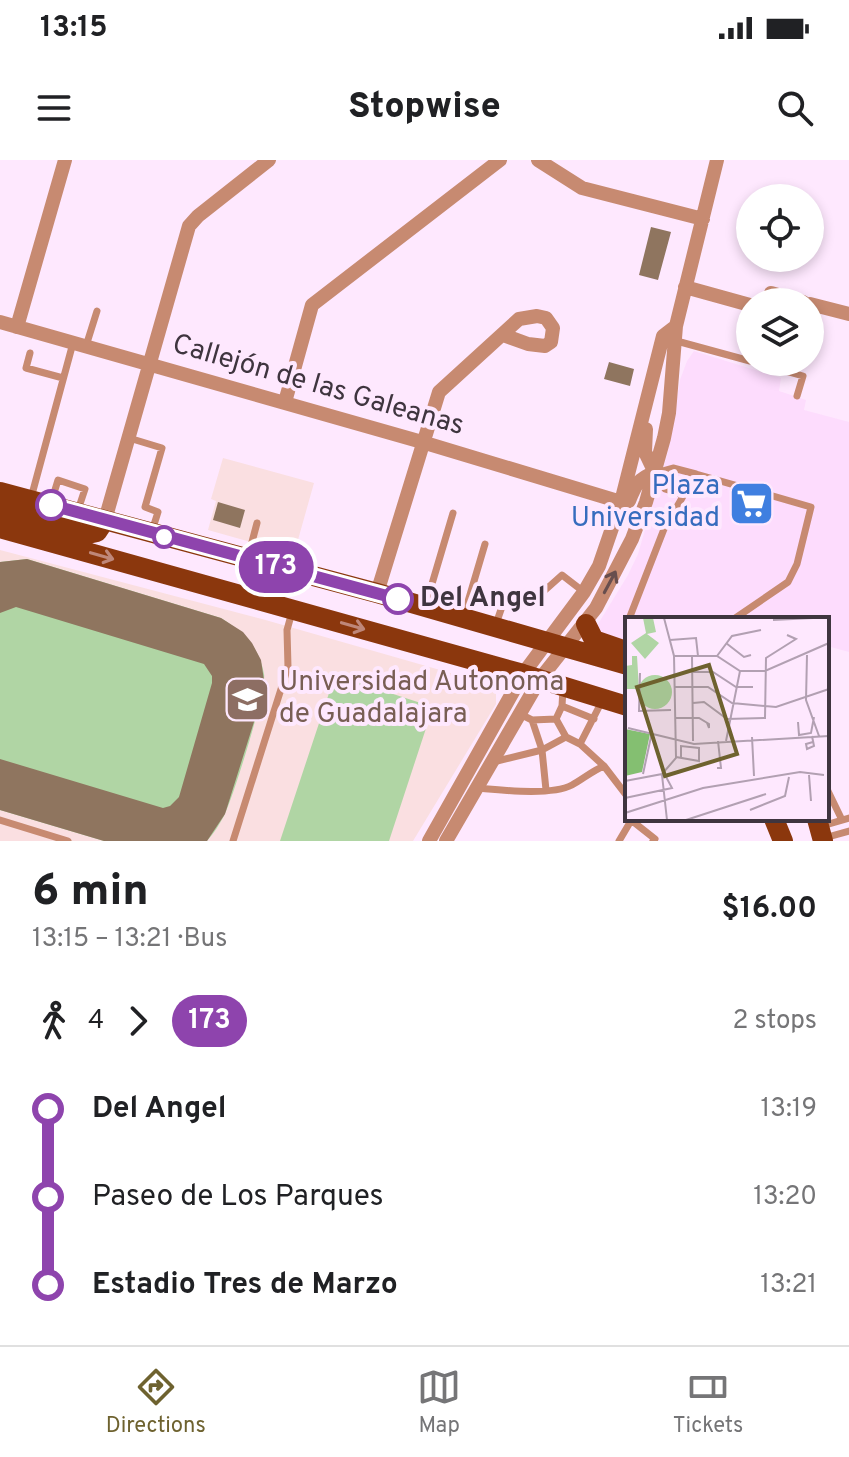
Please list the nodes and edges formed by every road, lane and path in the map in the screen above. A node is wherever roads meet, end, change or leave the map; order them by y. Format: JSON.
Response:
{"nodes":[{"id":1,"x":65,"y":160,"type":"edge"},
{"id":2,"x":269,"y":160,"type":"edge"},
{"id":3,"x":500,"y":160,"type":"edge"},
{"id":4,"x":538,"y":160,"type":"edge"},
{"id":5,"x":717,"y":160,"type":"edge"},
{"id":6,"x":703,"y":219,"type":"junction"},
{"id":7,"x":685,"y":287,"type":"junction"},
{"id":8,"x":736,"y":301,"type":"edge"},
{"id":9,"x":824,"y":308,"type":"edge"},
{"id":10,"x":97,"y":311,"type":"dead end"},
{"id":11,"x":849,"y":314,"type":"edge"},
{"id":12,"x":0,"y":322,"type":"edge"},
{"id":13,"x":17,"y":327,"type":"junction"},
{"id":14,"x":672,"y":334,"type":"junction"},
{"id":15,"x":503,"y":335,"type":"dead end"},
{"id":16,"x":79,"y":344,"type":"junction"},
{"id":17,"x":30,"y":353,"type":"dead end"},
{"id":18,"x":736,"y":356,"type":"edge"},
{"id":19,"x":150,"y":364,"type":"junction"},
{"id":20,"x":803,"y":376,"type":"edge"},
{"id":21,"x":63,"y":378,"type":"junction"},
{"id":22,"x":797,"y":396,"type":"dead end"},
{"id":23,"x":285,"y":402,"type":"junction"},
{"id":24,"x":644,"y":408,"type":"junction"},
{"id":25,"x":129,"y":438,"type":"junction"},
{"id":26,"x":422,"y":442,"type":"junction"},
{"id":27,"x":655,"y":473,"type":"junction"},
{"id":28,"x":696,"y":474,"type":"junction"},
{"id":29,"x":0,"y":492,"type":"edge"},
{"id":30,"x":684,"y":495,"type":"junction"},
{"id":31,"x":30,"y":500,"type":"junction"},
{"id":32,"x":621,"y":502,"type":"junction"},
{"id":33,"x":0,"y":511,"type":"edge"},
{"id":34,"x":453,"y":513,"type":"dead end"},
{"id":35,"x":105,"y":520,"type":"junction"},
{"id":36,"x":257,"y":523,"type":"dead end"},
{"id":37,"x":0,"y":528,"type":"edge"},
{"id":38,"x":151,"y":533,"type":"junction"},
{"id":39,"x":485,"y":544,"type":"dead end"},
{"id":40,"x":606,"y":548,"type":"junction"},
{"id":41,"x":247,"y":559,"type":"junction"},
{"id":42,"x":584,"y":592,"type":"junction"},
{"id":43,"x":377,"y":593,"type":"junction"},
{"id":44,"x":425,"y":606,"type":"junction"},
{"id":45,"x":293,"y":610,"type":"junction"},
{"id":46,"x":464,"y":617,"type":"junction"},
{"id":47,"x":630,"y":617,"type":"edge"},
{"id":48,"x":737,"y":617,"type":"edge"},
{"id":49,"x":586,"y":624,"type":"junction"},
{"id":50,"x":495,"y":626,"type":"junction"},
{"id":51,"x":558,"y":644,"type":"junction"},
{"id":52,"x":625,"y":650,"type":"edge"},
{"id":53,"x":625,"y":664,"type":"edge"},
{"id":54,"x":532,"y":677,"type":"junction"},
{"id":55,"x":562,"y":696,"type":"junction"},
{"id":56,"x":603,"y":700,"type":"junction"},
{"id":57,"x":625,"y":706,"type":"edge"},
{"id":58,"x":525,"y":716,"type":"junction"},
{"id":59,"x":556,"y":719,"type":"junction"},
{"id":60,"x":594,"y":719,"type":"junction"},
{"id":61,"x":566,"y":737,"type":"junction"},
{"id":62,"x":580,"y":744,"type":"junction"},
{"id":63,"x":542,"y":750,"type":"junction"},
{"id":64,"x":491,"y":763,"type":"junction"},
{"id":65,"x":604,"y":766,"type":"junction"},
{"id":66,"x":463,"y":781,"type":"junction"},
{"id":67,"x":478,"y":788,"type":"junction"},
{"id":68,"x":546,"y":790,"type":"junction"},
{"id":69,"x":829,"y":792,"type":"edge"},
{"id":70,"x":625,"y":793,"type":"edge"},
{"id":71,"x":846,"y":819,"type":"edge"},
{"id":72,"x":0,"y":820,"type":"edge"},
{"id":73,"x":631,"y":821,"type":"edge"},
{"id":74,"x":634,"y":821,"type":"edge"},
{"id":75,"x":775,"y":821,"type":"edge"},
{"id":76,"x":820,"y":831,"type":"edge"},
{"id":77,"x":849,"y":831,"type":"edge"},
{"id":78,"x":432,"y":840,"type":"edge"},
{"id":79,"x":68,"y":841,"type":"edge"},
{"id":80,"x":233,"y":841,"type":"edge"},
{"id":81,"x":446,"y":841,"type":"edge"},
{"id":82,"x":619,"y":841,"type":"edge"},
{"id":83,"x":653,"y":841,"type":"edge"},
{"id":84,"x":783,"y":841,"type":"edge"}],
"edges":[{"from":1,"to":13,"type":"street"},
{"from":2,"to":19,"type":"street"},
{"from":3,"to":23,"type":"street"},
{"from":4,"to":6,"type":"street"},
{"from":5,"to":6,"type":"street"},
{"from":6,"to":7,"type":"street"},
{"from":7,"to":8,"type":"street"},
{"from":7,"to":14,"type":"street"},
{"from":9,"to":11,"type":"street"},
{"from":10,"to":16,"type":"lane"},
{"from":12,"to":13,"type":"street","name":"Callejón de las Galeanas"},
{"from":13,"to":16,"type":"street","name":"Callejón de las Galeanas"},
{"from":14,"to":18,"type":"lane"},
{"from":14,"to":24,"type":"street"},
{"from":14,"to":27,"type":"street"},
{"from":15,"to":26,"type":"street"},
{"from":16,"to":19,"type":"street","name":"Callejón de las Galeanas"},
{"from":16,"to":21,"type":"lane"},
{"from":17,"to":21,"type":"lane"},
{"from":19,"to":23,"type":"street","name":"Callejón de las Galeanas"},
{"from":19,"to":25,"type":"street"},
{"from":20,"to":22,"type":"lane"},
{"from":21,"to":31,"type":"lane"},
{"from":23,"to":26,"type":"street","name":"Callejón de las Galeanas"},
{"from":24,"to":27,"type":"street"},
{"from":24,"to":32,"type":"street"},
{"from":25,"to":35,"type":"street"},
{"from":25,"to":38,"type":"lane"},
{"from":26,"to":32,"type":"street","name":"Callejón de las Galeanas"},
{"from":26,"to":43,"type":"street"},
{"from":27,"to":28,"type":"lane"},
{"from":27,"to":30,"type":"lane"},
{"from":27,"to":40,"type":"street"},
{"from":49,"to":27,"type":"street","one_way":true},
{"from":28,"to":30,"type":"lane"},
{"from":28,"to":48,"type":"lane"},
{"from":29,"to":31,"type":"main road"},
{"from":30,"to":47,"type":"lane"},
{"from":31,"to":35,"type":"main road"},
{"from":32,"to":40,"type":"street"},
{"from":33,"to":35,"type":"main road"},
{"from":34,"to":44,"type":"lane"},
{"from":35,"to":38,"type":"main road"},
{"from":36,"to":41,"type":"lane"},
{"from":37,"to":45,"type":"main road","one_way":true},
{"from":38,"to":41,"type":"main road"},
{"from":39,"to":46,"type":"lane"},
{"from":40,"to":42,"type":"street"},
{"from":41,"to":43,"type":"main road"},
{"from":42,"to":50,"type":"lane"},
{"from":42,"to":51,"type":"street"},
{"from":43,"to":44,"type":"main road"},
{"from":44,"to":46,"type":"main road"},
{"from":45,"to":54,"type":"main road","one_way":true},
{"from":45,"to":80,"type":"lane"},
{"from":46,"to":50,"type":"main road"},
{"from":49,"to":51,"type":"street"},
{"from":49,"to":52,"type":"main road"},
{"from":50,"to":51,"type":"main road"},
{"from":51,"to":53,"type":"main road"},
{"from":51,"to":54,"type":"street"},
{"from":54,"to":55,"type":"main road"},
{"from":54,"to":58,"type":"street"},
{"from":54,"to":66,"type":"street"},
{"from":55,"to":56,"type":"main road"},
{"from":55,"to":59,"type":"lane"},
{"from":55,"to":60,"type":"lane"},
{"from":56,"to":57,"type":"main road"},
{"from":56,"to":60,"type":"lane"},
{"from":58,"to":59,"type":"lane"},
{"from":58,"to":63,"type":"lane"},
{"from":58,"to":64,"type":"street"},
{"from":59,"to":61,"type":"lane"},
{"from":60,"to":62,"type":"lane"},
{"from":61,"to":62,"type":"lane"},
{"from":61,"to":63,"type":"lane"},
{"from":62,"to":65,"type":"lane"},
{"from":63,"to":64,"type":"lane"},
{"from":63,"to":68,"type":"lane"},
{"from":64,"to":67,"type":"street"},
{"from":65,"to":68,"type":"lane"},
{"from":65,"to":70,"type":"lane"},
{"from":66,"to":67,"type":"lane"},
{"from":66,"to":78,"type":"street"},
{"from":67,"to":68,"type":"lane"},
{"from":67,"to":81,"type":"street"},
{"from":69,"to":71,"type":"lane"},
{"from":71,"to":76,"type":"lane"},
{"from":72,"to":79,"type":"lane"},
{"from":73,"to":82,"type":"lane"},
{"from":74,"to":83,"type":"lane"},
{"from":75,"to":84,"type":"main road"},
{"from":76,"to":77,"type":"lane"}]}
